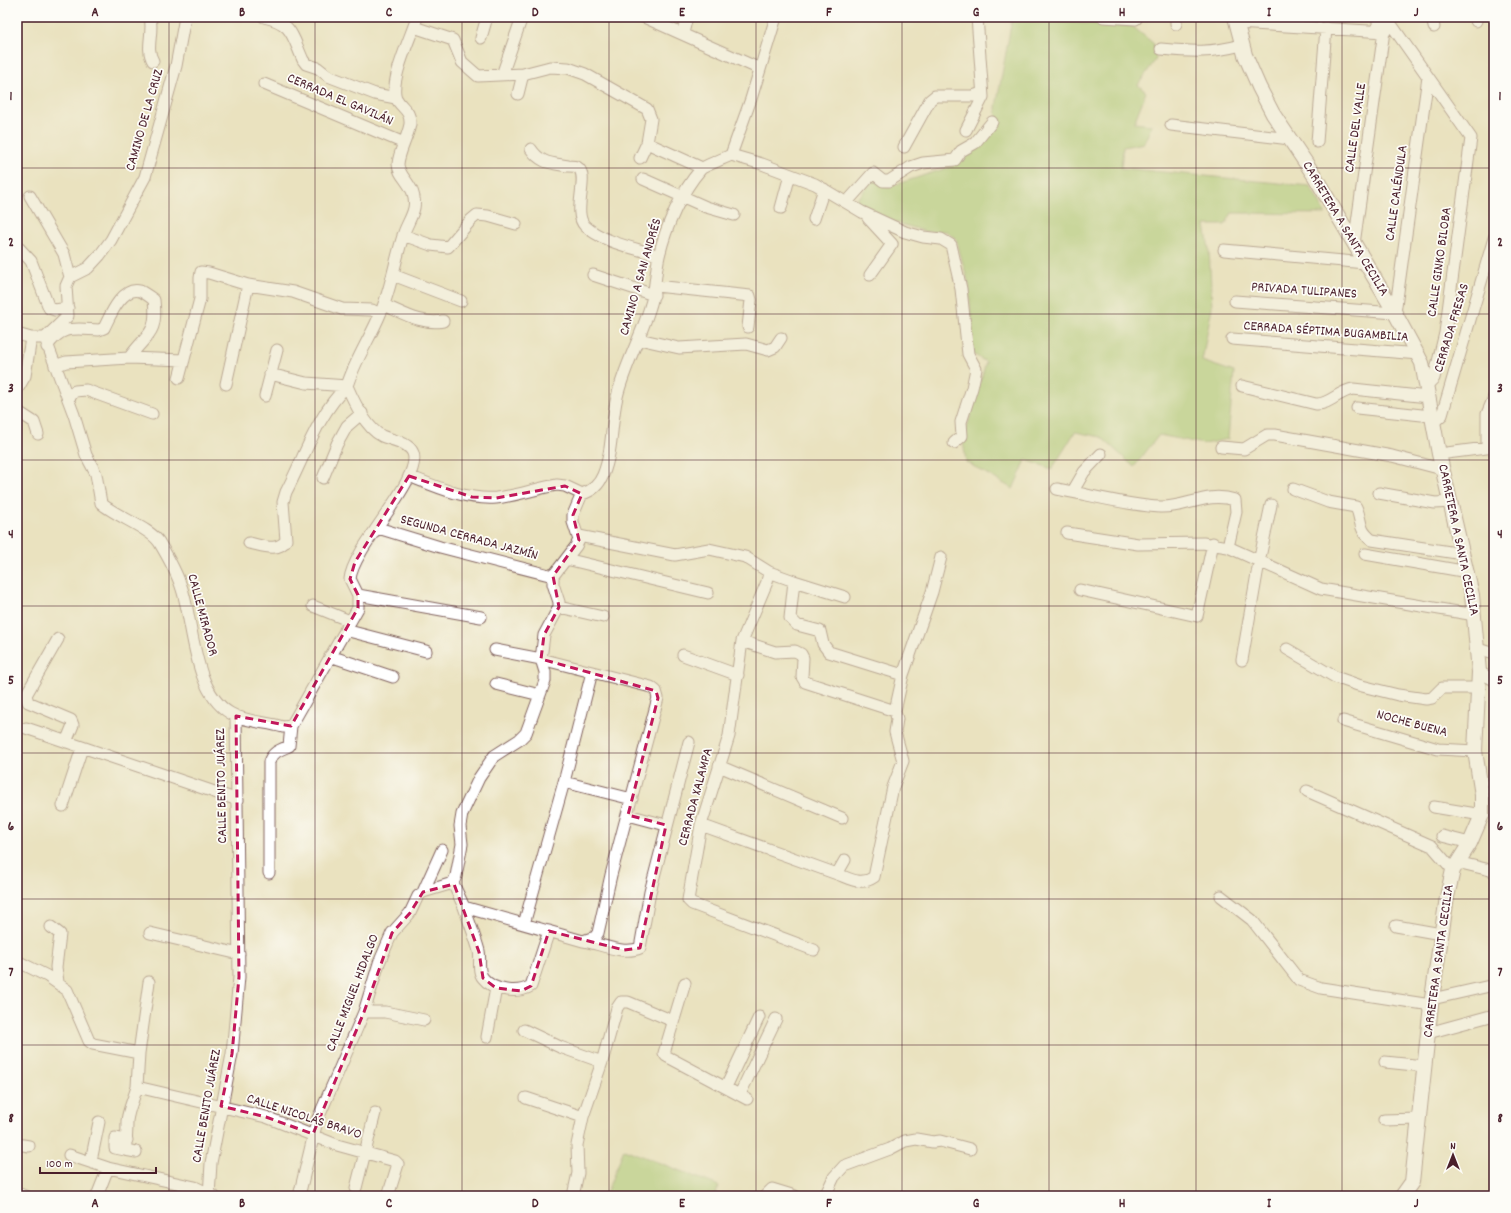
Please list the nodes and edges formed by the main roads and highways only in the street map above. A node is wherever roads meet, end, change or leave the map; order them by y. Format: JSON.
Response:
{"nodes":[{"id":1,"x":1236,"y":20,"type":"edge"},
{"id":2,"x":1412,"y":1189,"type":"edge"},
{"id":3,"x":1402,"y":1196,"type":"edge"}],
"edges":[{"from":1,"to":2,"type":"main road","name":"CARRETERA A SANTA CECILIA"},
{"from":2,"to":3,"type":"main road","name":"CARRETERA A SANTA CECILIA"}]}
